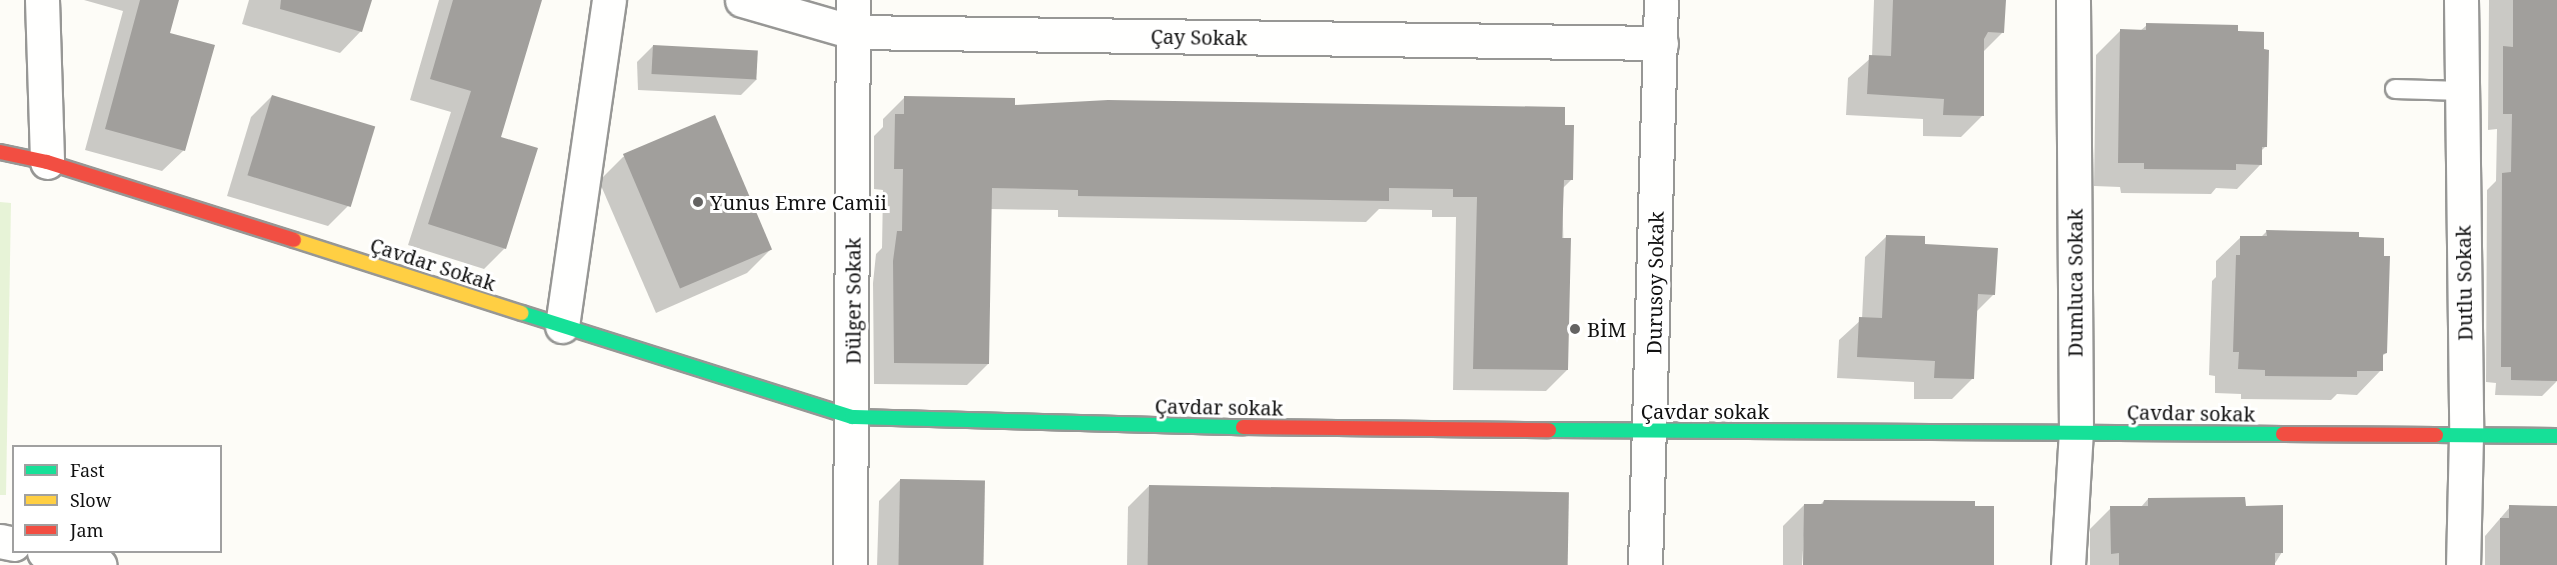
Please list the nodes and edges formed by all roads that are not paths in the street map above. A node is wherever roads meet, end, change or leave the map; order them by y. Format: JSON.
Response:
{"nodes":[{"id":1,"x":42,"y":0,"type":"edge"},
{"id":2,"x":609,"y":0,"type":"edge"},
{"id":3,"x":742,"y":0,"type":"edge"},
{"id":4,"x":853,"y":0,"type":"edge"},
{"id":5,"x":1661,"y":0,"type":"edge"},
{"id":6,"x":2073,"y":0,"type":"edge"},
{"id":7,"x":2461,"y":0,"type":"edge"},
{"id":8,"x":853,"y":32,"type":"junction"},
{"id":9,"x":1661,"y":44,"type":"junction"},
{"id":10,"x":2395,"y":89,"type":"dead end"},
{"id":11,"x":2462,"y":91,"type":"junction"},
{"id":12,"x":0,"y":153,"type":"edge"},
{"id":13,"x":47,"y":162,"type":"junction"},
{"id":14,"x":562,"y":326,"type":"junction"},
{"id":15,"x":852,"y":417,"type":"junction"},
{"id":16,"x":1651,"y":430,"type":"junction"},
{"id":17,"x":2076,"y":431,"type":"junction"},
{"id":18,"x":2466,"y":435,"type":"junction"},
{"id":19,"x":2557,"y":436,"type":"edge"},
{"id":20,"x":48,"y":553,"type":"edge"},
{"id":21,"x":100,"y":565,"type":"edge"},
{"id":22,"x":850,"y":565,"type":"edge"},
{"id":23,"x":1645,"y":565,"type":"edge"},
{"id":24,"x":2068,"y":565,"type":"edge"},
{"id":25,"x":2463,"y":565,"type":"edge"}],
"edges":[{"from":1,"to":13,"type":"street"},
{"from":2,"to":14,"type":"street"},
{"from":3,"to":8,"type":"street","name":"Çay Sokak"},
{"from":4,"to":8,"type":"street","name":"Dülger Sokak"},
{"from":5,"to":9,"type":"street","name":"Durusoy Sokak"},
{"from":6,"to":17,"type":"street","name":"Dumluca Sokak"},
{"from":7,"to":11,"type":"street","name":"Dutlu Sokak"},
{"from":8,"to":9,"type":"street","name":"Çay Sokak"},
{"from":8,"to":15,"type":"street","name":"Dülger Sokak"},
{"from":9,"to":16,"type":"street","name":"Durusoy Sokak"},
{"from":10,"to":11,"type":"lane"},
{"from":11,"to":18,"type":"street","name":"Dutlu Sokak"},
{"from":12,"to":13,"type":"street","name":"Çavdar Sokak"},
{"from":13,"to":14,"type":"street","name":"Çavdar Sokak"},
{"from":14,"to":15,"type":"street","name":"Çavdar Sokak"},
{"from":15,"to":16,"type":"street","name":"Çavdar sokak"},
{"from":15,"to":22,"type":"street","name":"Dülger Sokak"},
{"from":16,"to":17,"type":"street","name":"Çavdar sokak"},
{"from":16,"to":23,"type":"street","name":"Durusoy Sokak"},
{"from":17,"to":18,"type":"street","name":"Çavdar sokak"},
{"from":17,"to":24,"type":"street","name":"Dumluca Sokak"},
{"from":18,"to":19,"type":"street","name":"Çavdar sokak"},
{"from":18,"to":25,"type":"street","name":"Dutlu Sokak"},
{"from":20,"to":21,"type":"street"}]}
